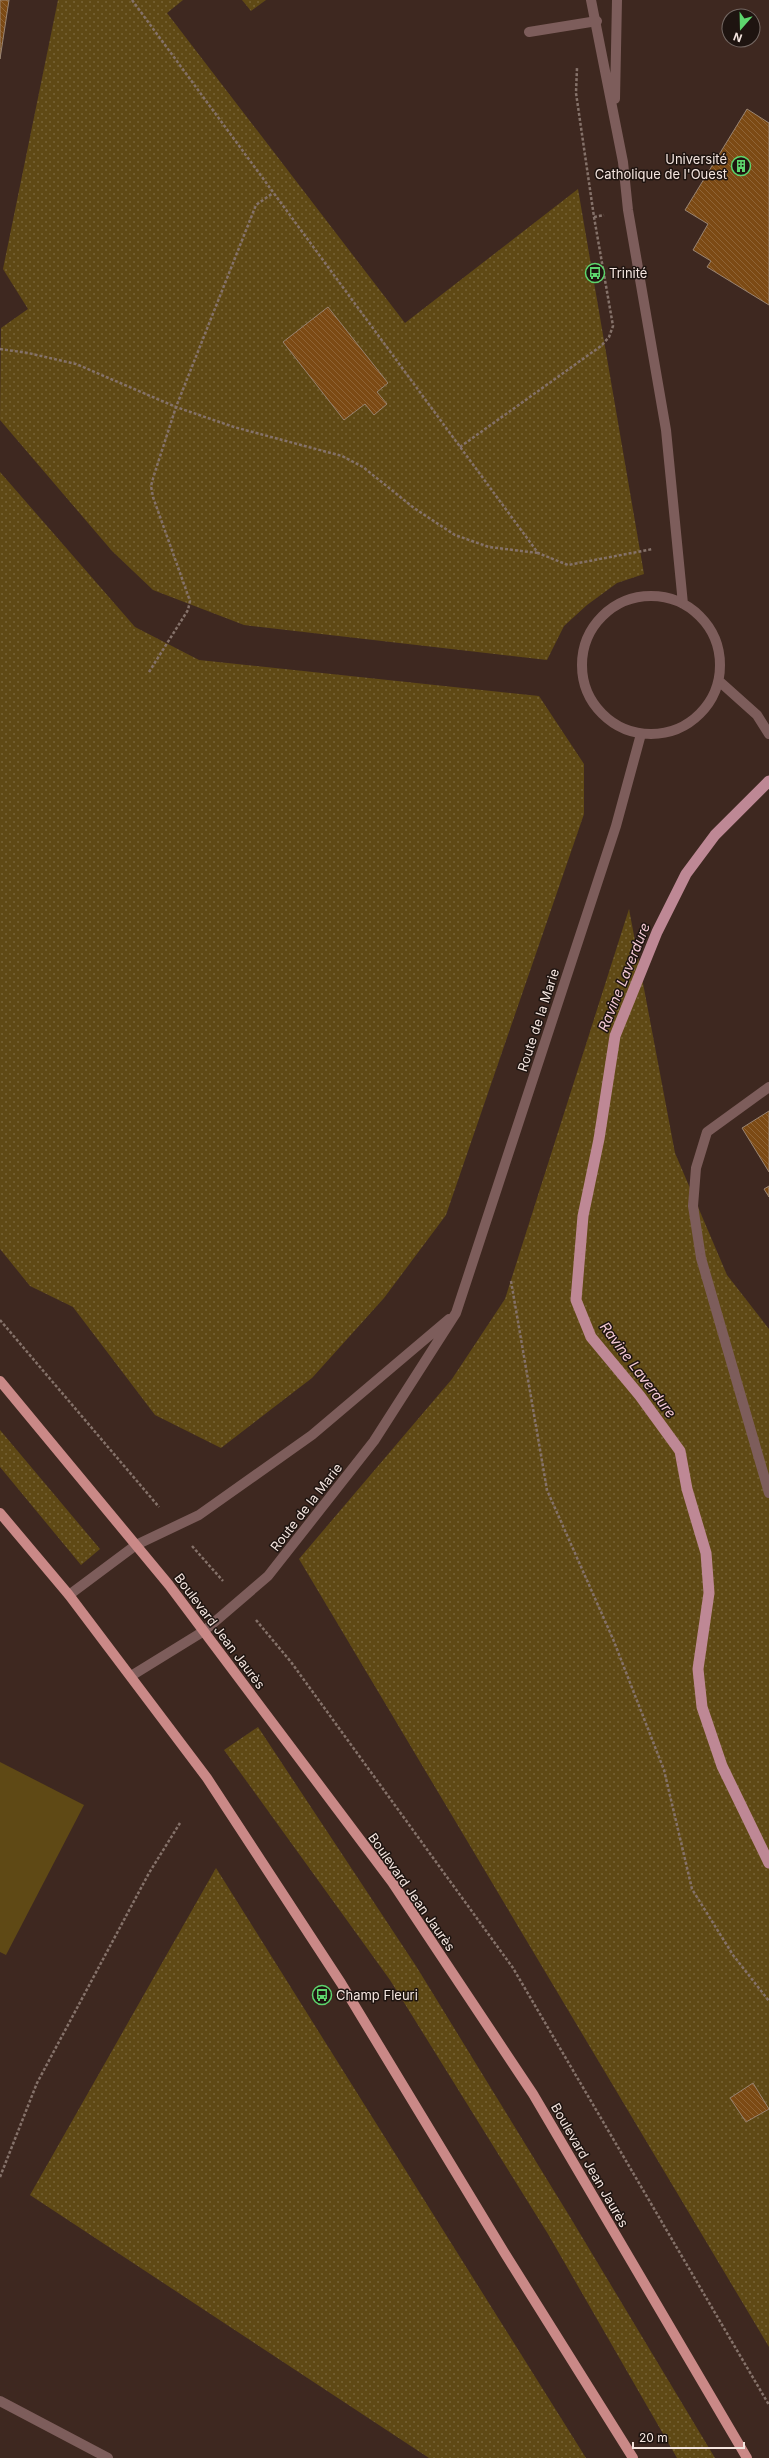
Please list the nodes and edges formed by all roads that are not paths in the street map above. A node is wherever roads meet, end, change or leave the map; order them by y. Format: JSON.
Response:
{"nodes":[{"id":1,"x":591,"y":0,"type":"edge"},
{"id":2,"x":599,"y":0,"type":"edge"},
{"id":3,"x":617,"y":0,"type":"edge"},
{"id":4,"x":597,"y":21,"type":"junction"},
{"id":5,"x":529,"y":32,"type":"dead end"},
{"id":6,"x":614,"y":121,"type":"junction"},
{"id":7,"x":683,"y":604,"type":"junction"},
{"id":8,"x":719,"y":681,"type":"junction"},
{"id":9,"x":641,"y":734,"type":"junction"},
{"id":10,"x":769,"y":734,"type":"edge"},
{"id":11,"x":769,"y":1087,"type":"edge"},
{"id":12,"x":456,"y":1313,"type":"junction"},
{"id":13,"x":0,"y":1381,"type":"edge"},
{"id":14,"x":769,"y":1492,"type":"edge"},
{"id":15,"x":0,"y":1513,"type":"edge"},
{"id":16,"x":136,"y":1545,"type":"junction"},
{"id":17,"x":69,"y":1595,"type":"junction"},
{"id":18,"x":204,"y":1631,"type":"junction"},
{"id":19,"x":131,"y":1676,"type":"junction"},
{"id":20,"x":0,"y":2401,"type":"edge"},
{"id":21,"x":108,"y":2458,"type":"edge"},
{"id":22,"x":633,"y":2458,"type":"edge"},
{"id":23,"x":747,"y":2458,"type":"edge"}],
"edges":[{"from":1,"to":4,"type":"street"},
{"from":2,"to":4,"type":"street"},
{"from":3,"to":6,"type":"street"},
{"from":4,"to":5,"type":"street"},
{"from":4,"to":6,"type":"street"},
{"from":6,"to":7,"type":"street"},
{"from":7,"to":8,"type":"street"},
{"from":7,"to":9,"type":"street"},
{"from":8,"to":9,"type":"street"},
{"from":8,"to":10,"type":"street"},
{"from":9,"to":12,"type":"street","name":"Route de la Marie"},
{"from":11,"to":14,"type":"street"},
{"from":12,"to":16,"type":"street"},
{"from":12,"to":18,"type":"street","name":"Route de la Marie"},
{"from":13,"to":16,"type":"main road","name":"Boulevard Jean Jaurès"},
{"from":15,"to":17,"type":"main road"},
{"from":16,"to":17,"type":"street"},
{"from":16,"to":18,"type":"main road","name":"Boulevard Jean Jaurès"},
{"from":17,"to":19,"type":"main road"},
{"from":18,"to":19,"type":"street","name":"Route de la Marie"},
{"from":18,"to":23,"type":"main road","name":"Boulevard Jean Jaurès"},
{"from":19,"to":22,"type":"main road"},
{"from":20,"to":21,"type":"street"}]}
